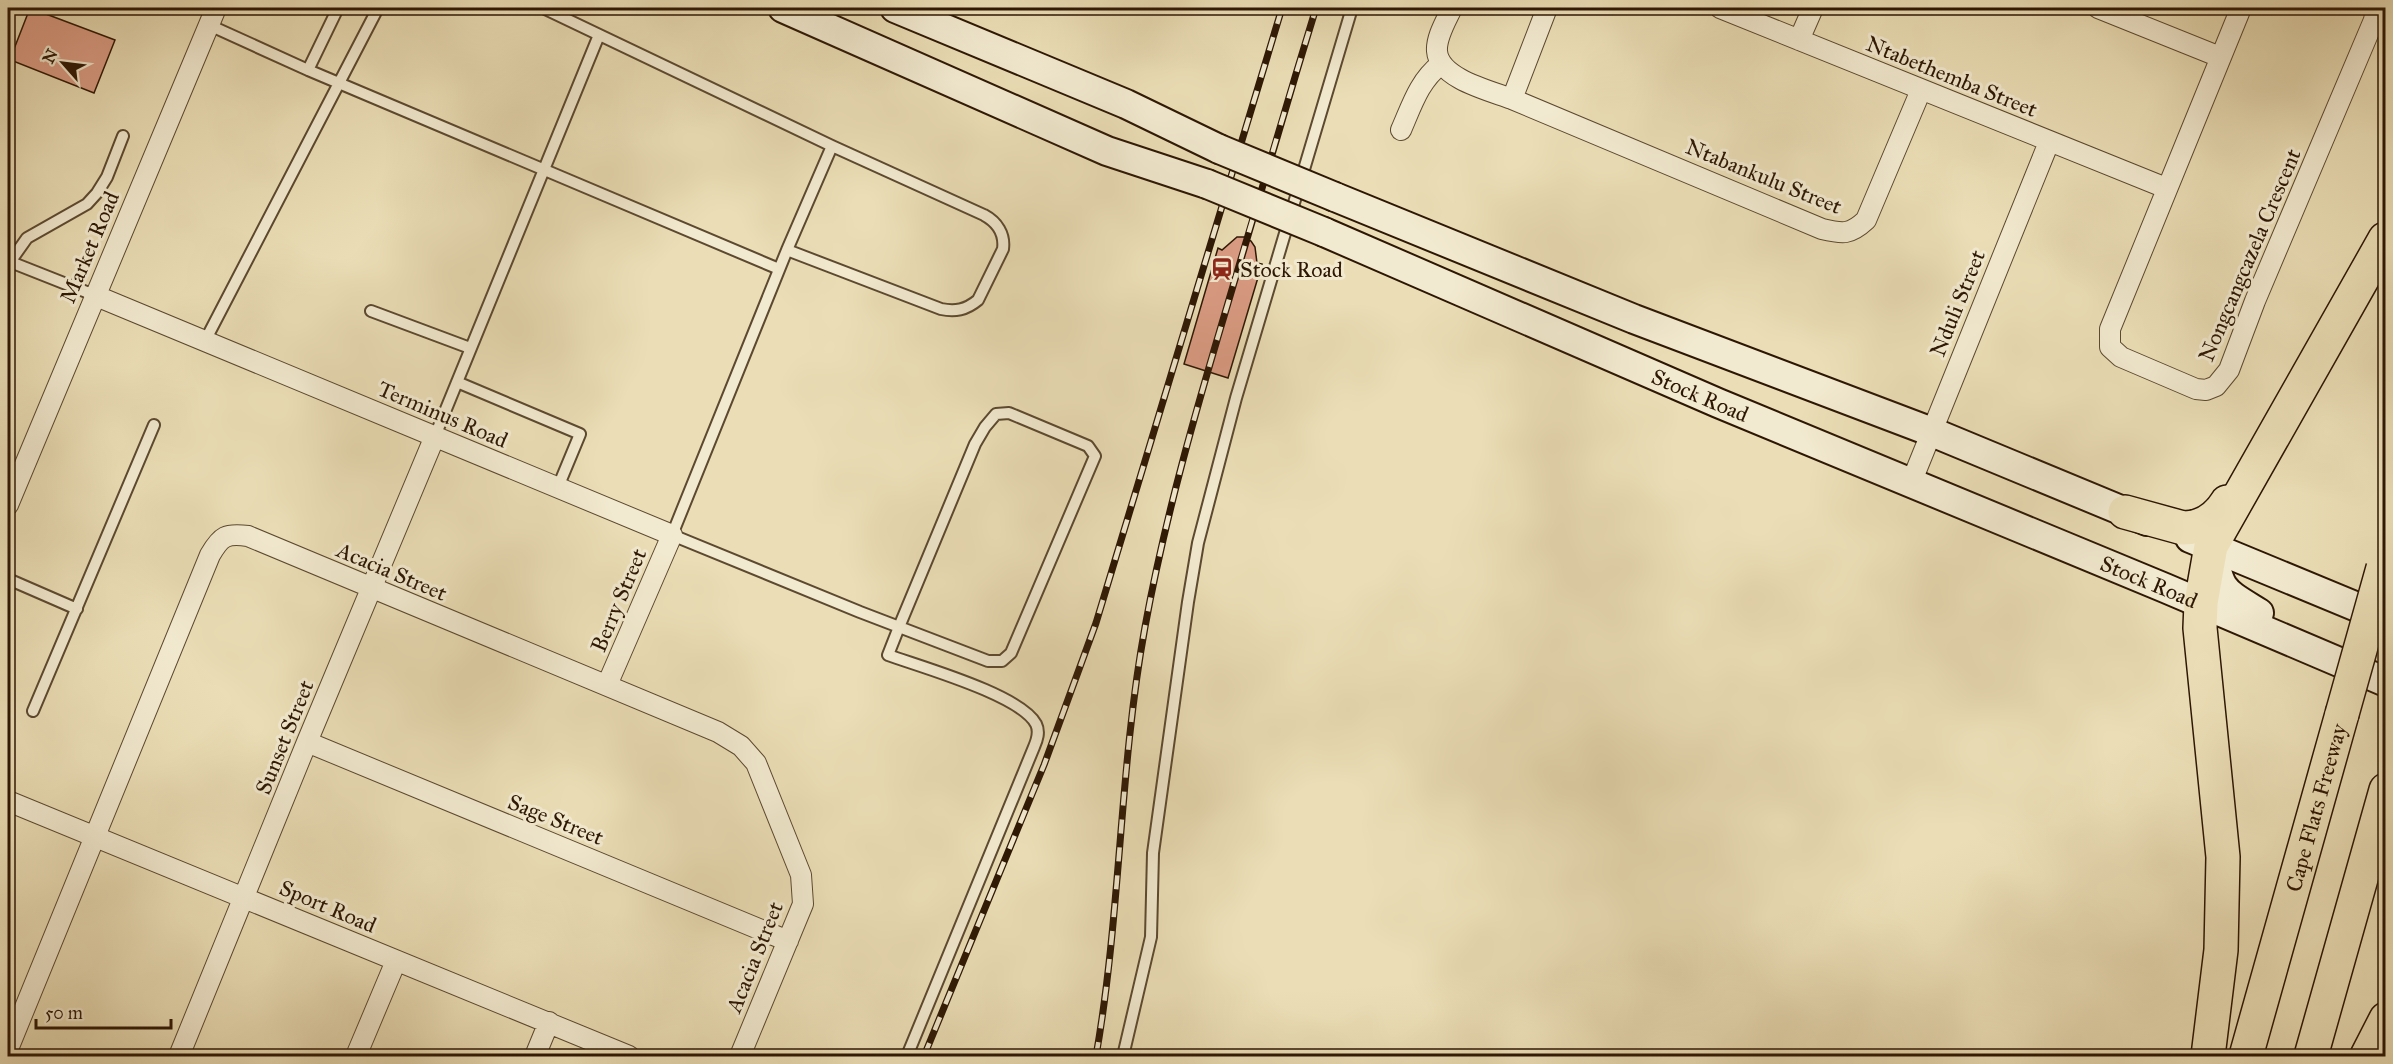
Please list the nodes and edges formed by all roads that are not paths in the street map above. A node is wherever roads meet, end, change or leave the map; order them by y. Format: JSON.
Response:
{"nodes":[{"id":1,"x":338,"y":8,"type":"edge"},
{"id":2,"x":378,"y":8,"type":"edge"},
{"id":3,"x":543,"y":8,"type":"edge"},
{"id":4,"x":783,"y":8,"type":"edge"},
{"id":5,"x":895,"y":8,"type":"edge"},
{"id":6,"x":1353,"y":8,"type":"edge"},
{"id":7,"x":1452,"y":8,"type":"edge"},
{"id":8,"x":1547,"y":8,"type":"edge"},
{"id":9,"x":1720,"y":8,"type":"edge"},
{"id":10,"x":1813,"y":8,"type":"edge"},
{"id":11,"x":2098,"y":8,"type":"edge"},
{"id":12,"x":2241,"y":8,"type":"edge"},
{"id":13,"x":2376,"y":8,"type":"edge"},
{"id":14,"x":213,"y":16,"type":"edge"},
{"id":15,"x":599,"y":35,"type":"junction"},
{"id":16,"x":1799,"y":40,"type":"junction"},
{"id":17,"x":2220,"y":57,"type":"junction"},
{"id":18,"x":1441,"y":64,"type":"junction"},
{"id":19,"x":308,"y":69,"type":"junction"},
{"id":20,"x":339,"y":82,"type":"junction"},
{"id":21,"x":1922,"y":90,"type":"junction"},
{"id":22,"x":1512,"y":99,"type":"junction"},
{"id":23,"x":1401,"y":130,"type":"dead end"},
{"id":24,"x":123,"y":136,"type":"dead end"},
{"id":25,"x":2049,"y":142,"type":"junction"},
{"id":26,"x":832,"y":146,"type":"junction"},
{"id":27,"x":543,"y":169,"type":"junction"},
{"id":28,"x":2166,"y":188,"type":"junction"},
{"id":29,"x":2385,"y":238,"type":"edge"},
{"id":30,"x":787,"y":250,"type":"junction"},
{"id":31,"x":9,"y":261,"type":"edge"},
{"id":32,"x":779,"y":269,"type":"junction"},
{"id":33,"x":94,"y":296,"type":"junction"},
{"id":34,"x":371,"y":311,"type":"dead end"},
{"id":35,"x":205,"y":341,"type":"junction"},
{"id":36,"x":470,"y":348,"type":"junction"},
{"id":37,"x":457,"y":382,"type":"junction"},
{"id":38,"x":154,"y":425,"type":"dead end"},
{"id":39,"x":1932,"y":432,"type":"junction"},
{"id":40,"x":435,"y":436,"type":"junction"},
{"id":41,"x":1911,"y":483,"type":"junction"},
{"id":42,"x":558,"y":487,"type":"junction"},
{"id":43,"x":8,"y":505,"type":"edge"},
{"id":44,"x":2125,"y":512,"type":"junction"},
{"id":45,"x":672,"y":535,"type":"junction"},
{"id":46,"x":2211,"y":546,"type":"junction"},
{"id":47,"x":2384,"y":563,"type":"edge"},
{"id":48,"x":8,"y":579,"type":"edge"},
{"id":49,"x":371,"y":588,"type":"junction"},
{"id":50,"x":2200,"y":603,"type":"junction"},
{"id":51,"x":77,"y":609,"type":"junction"},
{"id":52,"x":2385,"y":619,"type":"edge"},
{"id":53,"x":899,"y":627,"type":"junction"},
{"id":54,"x":2385,"y":668,"type":"edge"},
{"id":55,"x":2385,"y":682,"type":"edge"},
{"id":56,"x":607,"y":685,"type":"junction"},
{"id":57,"x":33,"y":711,"type":"dead end"},
{"id":58,"x":307,"y":742,"type":"junction"},
{"id":59,"x":2385,"y":790,"type":"edge"},
{"id":60,"x":8,"y":801,"type":"edge"},
{"id":61,"x":95,"y":837,"type":"junction"},
{"id":62,"x":245,"y":897,"type":"junction"},
{"id":63,"x":788,"y":941,"type":"junction"},
{"id":64,"x":396,"y":961,"type":"junction"},
{"id":65,"x":2385,"y":1019,"type":"edge"},
{"id":66,"x":549,"y":1022,"type":"junction"},
{"id":67,"x":8,"y":1049,"type":"edge"},
{"id":68,"x":179,"y":1056,"type":"edge"},
{"id":69,"x":356,"y":1056,"type":"edge"},
{"id":70,"x":535,"y":1056,"type":"edge"},
{"id":71,"x":629,"y":1056,"type":"edge"},
{"id":72,"x":740,"y":1056,"type":"edge"},
{"id":73,"x":907,"y":1056,"type":"edge"},
{"id":74,"x":1123,"y":1056,"type":"edge"},
{"id":75,"x":2208,"y":1056,"type":"edge"},
{"id":76,"x":2246,"y":1056,"type":"edge"},
{"id":77,"x":2311,"y":1056,"type":"edge"},
{"id":78,"x":2367,"y":1056,"type":"edge"}],
"edges":[{"from":1,"to":19,"type":"lane"},
{"from":2,"to":20,"type":"lane"},
{"from":3,"to":15,"type":"lane"},
{"from":4,"to":41,"type":"main road","name":"Stock Road","bridge":true},
{"from":5,"to":39,"type":"main road","name":"Stock Road","bridge":true},
{"from":6,"to":74,"type":"lane"},
{"from":7,"to":18,"type":"street"},
{"from":8,"to":22,"type":"street"},
{"from":9,"to":16,"type":"street","name":"Ntabethemba Street"},
{"from":10,"to":16,"type":"street"},
{"from":11,"to":17,"type":"street"},
{"from":12,"to":17,"type":"street"},
{"from":13,"to":28,"type":"street","name":"Nongcangcazela Crescent"},
{"from":14,"to":19,"type":"lane"},
{"from":14,"to":33,"type":"street","name":"Market Road"},
{"from":15,"to":26,"type":"lane"},
{"from":15,"to":27,"type":"lane"},
{"from":16,"to":21,"type":"street","name":"Ntabethemba Street"},
{"from":17,"to":28,"type":"street"},
{"from":18,"to":22,"type":"street","name":"Ntabankulu Street"},
{"from":18,"to":23,"type":"street"},
{"from":19,"to":20,"type":"lane"},
{"from":20,"to":27,"type":"lane"},
{"from":20,"to":35,"type":"lane"},
{"from":21,"to":22,"type":"street","name":"Ntabankulu Street"},
{"from":21,"to":25,"type":"street","name":"Ntabethemba Street"},
{"from":24,"to":31,"type":"lane"},
{"from":25,"to":28,"type":"street","name":"Ntabethemba Street"},
{"from":25,"to":39,"type":"street","name":"Nduli Street"},
{"from":26,"to":30,"type":"lane"},
{"from":26,"to":30,"type":"lane"},
{"from":27,"to":32,"type":"lane"},
{"from":27,"to":36,"type":"lane"},
{"from":29,"to":44,"type":"highway"},
{"from":29,"to":46,"type":"highway"},
{"from":30,"to":32,"type":"lane"},
{"from":31,"to":33,"type":"lane","name":"Terminus Road"},
{"from":32,"to":45,"type":"lane"},
{"from":33,"to":35,"type":"street","name":"Terminus Road"},
{"from":33,"to":43,"type":"street","name":"Market Road"},
{"from":34,"to":36,"type":"lane"},
{"from":35,"to":40,"type":"street","name":"Terminus Road"},
{"from":36,"to":37,"type":"lane"},
{"from":37,"to":40,"type":"lane"},
{"from":37,"to":42,"type":"lane"},
{"from":38,"to":51,"type":"lane"},
{"from":39,"to":41,"type":"street","name":"Nduli Street"},
{"from":39,"to":44,"type":"main road","name":"Stock Road"},
{"from":40,"to":42,"type":"street","name":"Terminus Road"},
{"from":40,"to":49,"type":"street","name":"Sunset Street"},
{"from":41,"to":50,"type":"main road","name":"Stock Road"},
{"from":42,"to":45,"type":"street","name":"Terminus Road"},
{"from":44,"to":46,"type":"main road","name":"Stock Road"},
{"from":45,"to":53,"type":"lane","name":"Terminus Road"},
{"from":45,"to":56,"type":"street","name":"Berry Street"},
{"from":46,"to":50,"type":"highway"},
{"from":46,"to":52,"type":"main road","name":"Stock Road"},
{"from":46,"to":54,"type":"main road"},
{"from":47,"to":76,"type":"highway","name":"Cape Flats Freeway","bridge":true},
{"from":48,"to":51,"type":"lane"},
{"from":49,"to":56,"type":"street","name":"Acacia Street"},
{"from":49,"to":58,"type":"street","name":"Sunset Street"},
{"from":49,"to":61,"type":"street","name":"Acacia Street"},
{"from":50,"to":55,"type":"main road","name":"Stock Road"},
{"from":50,"to":75,"type":"highway"},
{"from":51,"to":57,"type":"lane"},
{"from":53,"to":53,"type":"lane"},
{"from":53,"to":73,"type":"lane"},
{"from":56,"to":63,"type":"street","name":"Acacia Street"},
{"from":58,"to":62,"type":"street","name":"Sunset Street"},
{"from":58,"to":63,"type":"street","name":"Sage Street"},
{"from":59,"to":77,"type":"highway"},
{"from":60,"to":61,"type":"street","name":"Sport Road"},
{"from":61,"to":62,"type":"street","name":"Sport Road"},
{"from":61,"to":67,"type":"street","name":"Acacia Street"},
{"from":62,"to":64,"type":"street","name":"Sport Road"},
{"from":62,"to":68,"type":"street","name":"Sunset Street"},
{"from":63,"to":72,"type":"street","name":"Acacia Street"},
{"from":64,"to":66,"type":"street","name":"Sport Road"},
{"from":64,"to":69,"type":"street"},
{"from":65,"to":78,"type":"highway"},
{"from":66,"to":70,"type":"street"},
{"from":66,"to":71,"type":"street","name":"Sport Road"}]}
